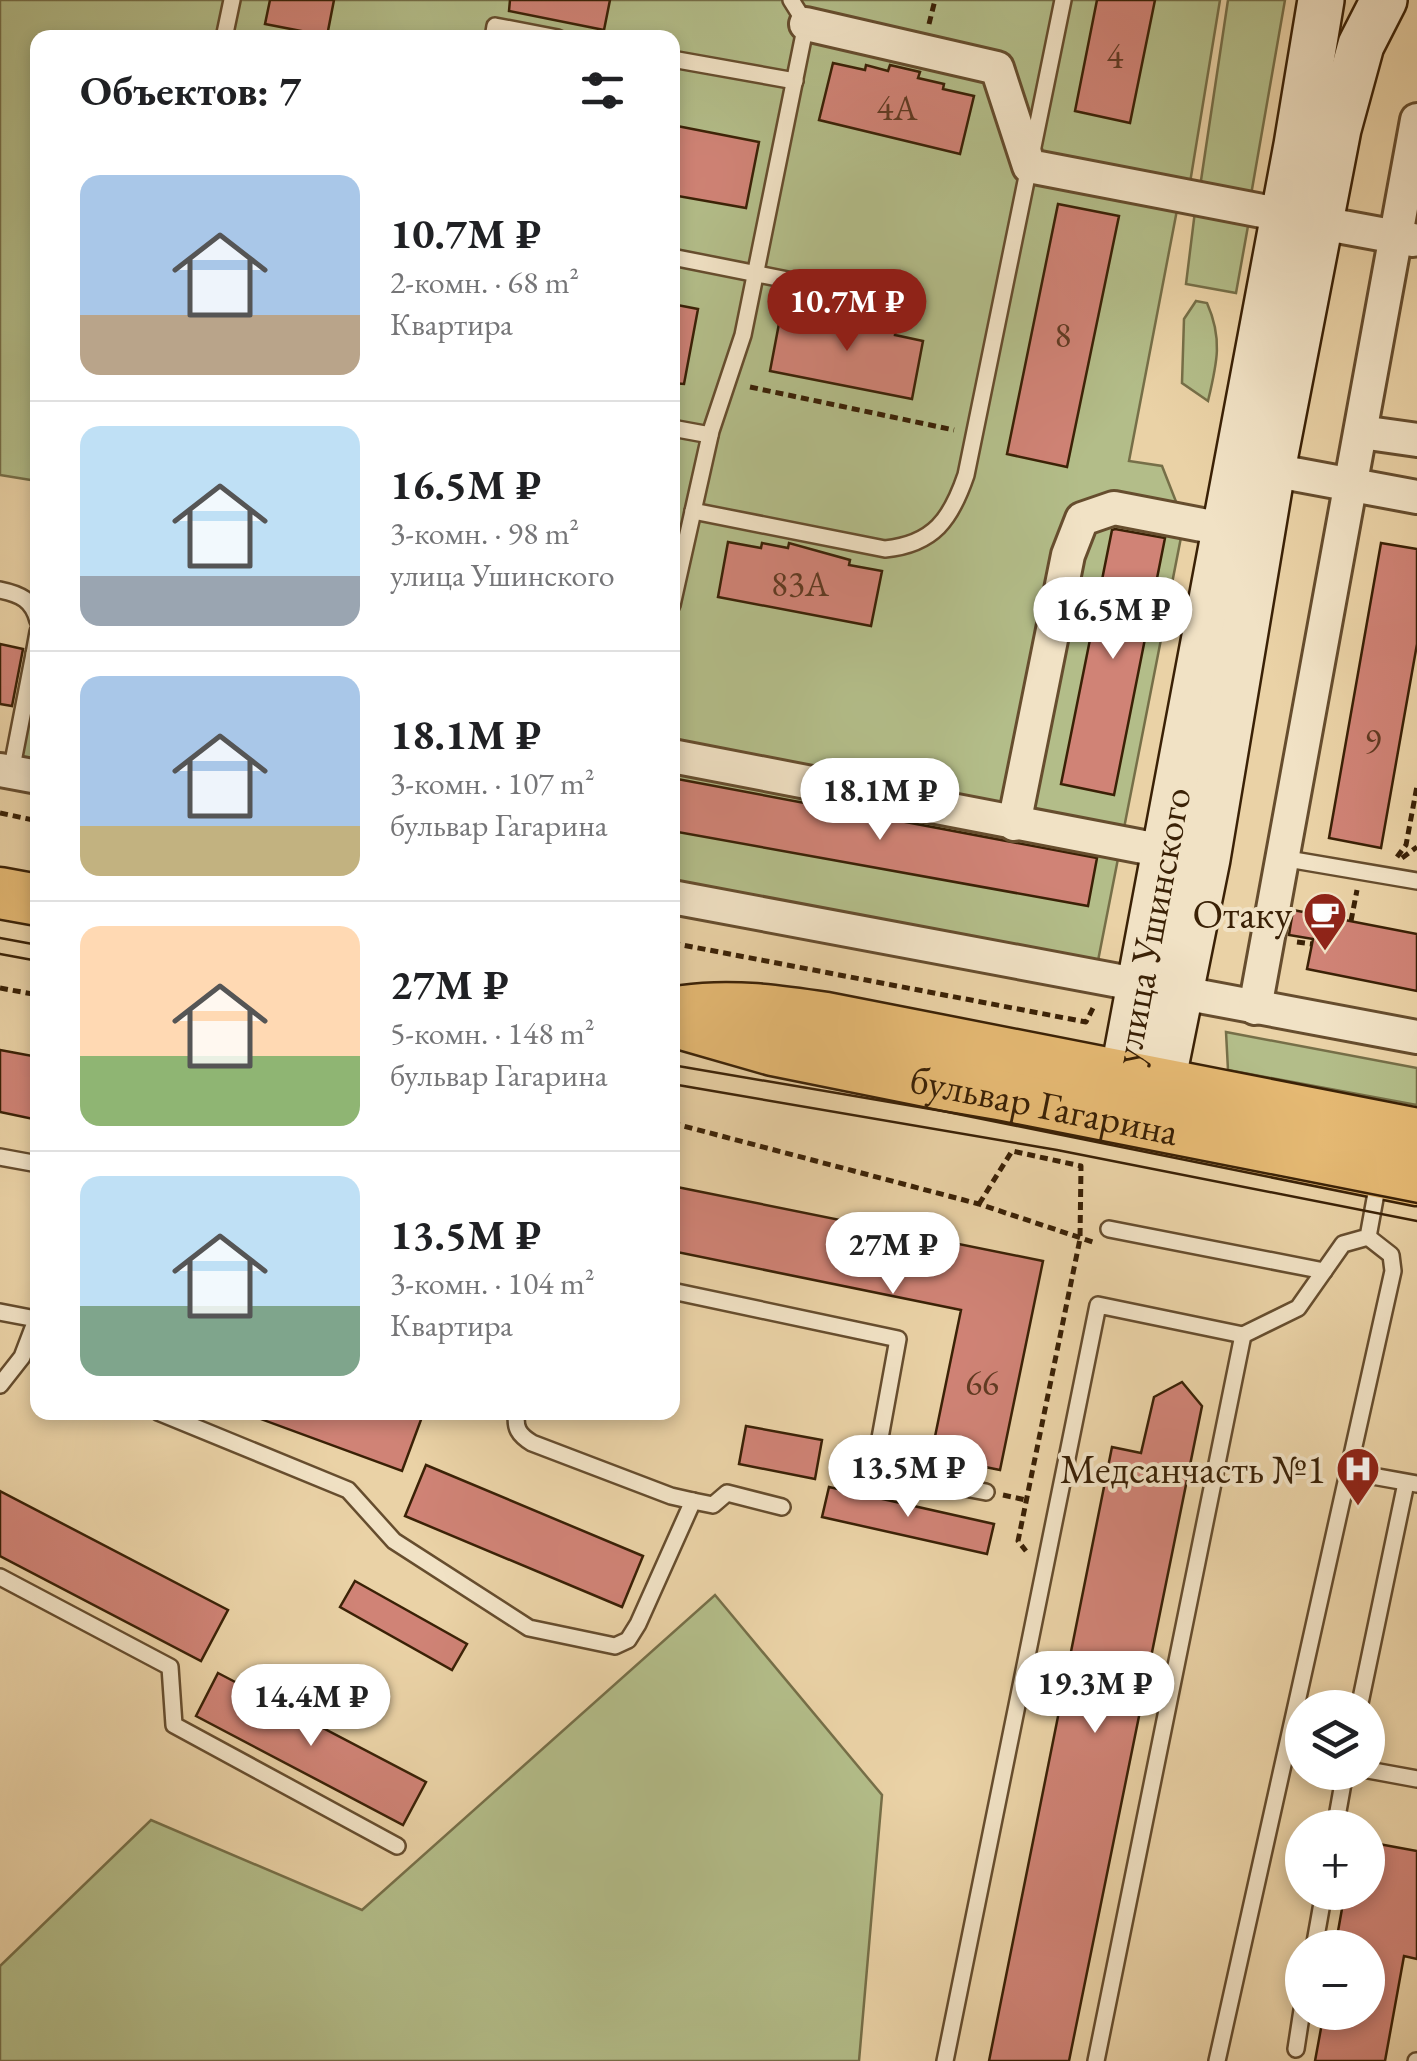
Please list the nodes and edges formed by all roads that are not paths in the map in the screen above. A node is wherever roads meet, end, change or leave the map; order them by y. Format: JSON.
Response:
{"nodes":[{"id":1,"x":232,"y":0,"type":"edge"},
{"id":2,"x":1063,"y":0,"type":"edge"},
{"id":3,"x":1321,"y":0,"type":"edge"},
{"id":4,"x":1384,"y":0,"type":"edge"},
{"id":5,"x":799,"y":12,"type":"edge"},
{"id":6,"x":226,"y":30,"type":"edge"},
{"id":7,"x":494,"y":30,"type":"edge"},
{"id":8,"x":516,"y":30,"type":"edge"},
{"id":9,"x":680,"y":59,"type":"edge"},
{"id":10,"x":795,"y":81,"type":"junction"},
{"id":11,"x":1417,"y":120,"type":"edge"},
{"id":12,"x":1029,"y":166,"type":"junction"},
{"id":13,"x":1302,"y":219,"type":"junction"},
{"id":14,"x":1407,"y":223,"type":"edge"},
{"id":15,"x":680,"y":259,"type":"edge"},
{"id":16,"x":755,"y":273,"type":"junction"},
{"id":17,"x":884,"y":299,"type":"dead end"},
{"id":18,"x":680,"y":430,"type":"edge"},
{"id":19,"x":1361,"y":432,"type":"junction"},
{"id":20,"x":710,"y":436,"type":"junction"},
{"id":21,"x":1417,"y":440,"type":"edge"},
{"id":22,"x":1254,"y":467,"type":"junction"},
{"id":23,"x":1351,"y":484,"type":"junction"},
{"id":24,"x":1417,"y":497,"type":"edge"},
{"id":25,"x":693,"y":511,"type":"junction"},
{"id":26,"x":1223,"y":529,"type":"junction"},
{"id":27,"x":680,"y":569,"type":"edge"},
{"id":28,"x":0,"y":590,"type":"edge"},
{"id":29,"x":30,"y":603,"type":"edge"},
{"id":30,"x":30,"y":690,"type":"edge"},
{"id":31,"x":680,"y":758,"type":"edge"},
{"id":32,"x":16,"y":773,"type":"edge"},
{"id":33,"x":1014,"y":824,"type":"junction"},
{"id":34,"x":1164,"y":851,"type":"junction"},
{"id":35,"x":1282,"y":858,"type":"junction"},
{"id":36,"x":1417,"y":881,"type":"edge"},
{"id":37,"x":0,"y":893,"type":"edge"},
{"id":38,"x":680,"y":898,"type":"edge"},
{"id":39,"x":30,"y":899,"type":"edge"},
{"id":40,"x":1161,"y":988,"type":"junction"},
{"id":41,"x":1255,"y":1008,"type":"junction"},
{"id":42,"x":680,"y":1012,"type":"edge"},
{"id":43,"x":680,"y":1024,"type":"edge"},
{"id":44,"x":1417,"y":1037,"type":"edge"},
{"id":45,"x":1138,"y":1093,"type":"junction"},
{"id":46,"x":1401,"y":1154,"type":"edge"},
{"id":47,"x":0,"y":1157,"type":"edge"},
{"id":48,"x":30,"y":1163,"type":"edge"},
{"id":49,"x":1110,"y":1229,"type":"dead end"},
{"id":50,"x":1368,"y":1236,"type":"junction"},
{"id":51,"x":1324,"y":1271,"type":"junction"},
{"id":52,"x":680,"y":1292,"type":"edge"},
{"id":53,"x":0,"y":1312,"type":"edge"},
{"id":54,"x":30,"y":1316,"type":"edge"},
{"id":55,"x":1243,"y":1335,"type":"junction"},
{"id":56,"x":30,"y":1360,"type":"edge"},
{"id":57,"x":0,"y":1385,"type":"edge"},
{"id":58,"x":177,"y":1420,"type":"edge"},
{"id":59,"x":515,"y":1420,"type":"edge"},
{"id":60,"x":1350,"y":1472,"type":"junction"},
{"id":61,"x":1411,"y":1484,"type":"edge"},
{"id":62,"x":986,"y":1492,"type":"dead end"},
{"id":63,"x":693,"y":1502,"type":"junction"},
{"id":64,"x":782,"y":1507,"type":"dead end"},
{"id":65,"x":0,"y":1576,"type":"edge"},
{"id":66,"x":1362,"y":1690,"type":"edge"},
{"id":67,"x":1385,"y":1773,"type":"edge"},
{"id":68,"x":1417,"y":1779,"type":"edge"},
{"id":69,"x":397,"y":1846,"type":"dead end"},
{"id":70,"x":1299,"y":2030,"type":"edge"},
{"id":71,"x":1296,"y":2049,"type":"dead end"},
{"id":72,"x":945,"y":2061,"type":"edge"},
{"id":73,"x":1096,"y":2061,"type":"edge"},
{"id":74,"x":1217,"y":2061,"type":"edge"}],
"edges":[{"from":1,"to":6,"type":"lane"},
{"from":2,"to":12,"type":"lane"},
{"from":3,"to":13,"type":"main road","name":"улица Ушинского"},
{"from":4,"to":13,"type":"main road","name":"улица Ушинского"},
{"from":5,"to":10,"type":"lane"},
{"from":5,"to":12,"type":"street"},
{"from":7,"to":8,"type":"lane"},
{"from":9,"to":10,"type":"lane"},
{"from":10,"to":16,"type":"lane"},
{"from":11,"to":14,"type":"street"},
{"from":12,"to":13,"type":"street"},
{"from":12,"to":25,"type":"lane"},
{"from":13,"to":14,"type":"street"},
{"from":13,"to":22,"type":"main road","name":"улица Ушинского"},
{"from":14,"to":19,"type":"street"},
{"from":15,"to":16,"type":"lane"},
{"from":16,"to":17,"type":"lane"},
{"from":16,"to":20,"type":"lane"},
{"from":18,"to":20,"type":"lane"},
{"from":19,"to":21,"type":"street"},
{"from":19,"to":23,"type":"street"},
{"from":20,"to":25,"type":"lane"},
{"from":22,"to":23,"type":"street"},
{"from":22,"to":26,"type":"main road","name":"улица Ушинского"},
{"from":22,"to":40,"type":"main road","name":"улица Ушинского"},
{"from":23,"to":24,"type":"street"},
{"from":23,"to":35,"type":"street"},
{"from":25,"to":27,"type":"lane"},
{"from":26,"to":33,"type":"street"},
{"from":26,"to":34,"type":"main road","name":"улица Ушинского"},
{"from":28,"to":29,"type":"lane"},
{"from":30,"to":32,"type":"lane"},
{"from":31,"to":33,"type":"street"},
{"from":33,"to":34,"type":"street"},
{"from":34,"to":40,"type":"main road","name":"улица Ушинского"},
{"from":35,"to":36,"type":"lane"},
{"from":35,"to":41,"type":"street"},
{"from":37,"to":39,"type":"main road"},
{"from":38,"to":40,"type":"street"},
{"from":40,"to":41,"type":"street"},
{"from":40,"to":45,"type":"main road","name":"улица Ушинского"},
{"from":41,"to":44,"type":"street"},
{"from":42,"to":45,"type":"main road","name":"бульвар Гагарина"},
{"from":43,"to":45,"type":"main road","name":"бульвар Гагарина"},
{"from":45,"to":46,"type":"main road","name":"бульвар Гагарина"},
{"from":46,"to":50,"type":"lane"},
{"from":47,"to":48,"type":"lane"},
{"from":49,"to":51,"type":"lane"},
{"from":50,"to":51,"type":"lane"},
{"from":50,"to":60,"type":"lane"},
{"from":51,"to":55,"type":"lane"},
{"from":52,"to":62,"type":"lane"},
{"from":53,"to":54,"type":"lane"},
{"from":55,"to":72,"type":"lane"},
{"from":55,"to":73,"type":"lane"},
{"from":56,"to":57,"type":"lane"},
{"from":58,"to":63,"type":"lane"},
{"from":59,"to":63,"type":"lane"},
{"from":60,"to":61,"type":"lane"},
{"from":60,"to":74,"type":"lane"},
{"from":61,"to":66,"type":"lane"},
{"from":63,"to":64,"type":"lane"},
{"from":65,"to":69,"type":"lane"},
{"from":67,"to":68,"type":"lane"},
{"from":70,"to":71,"type":"lane"}]}
